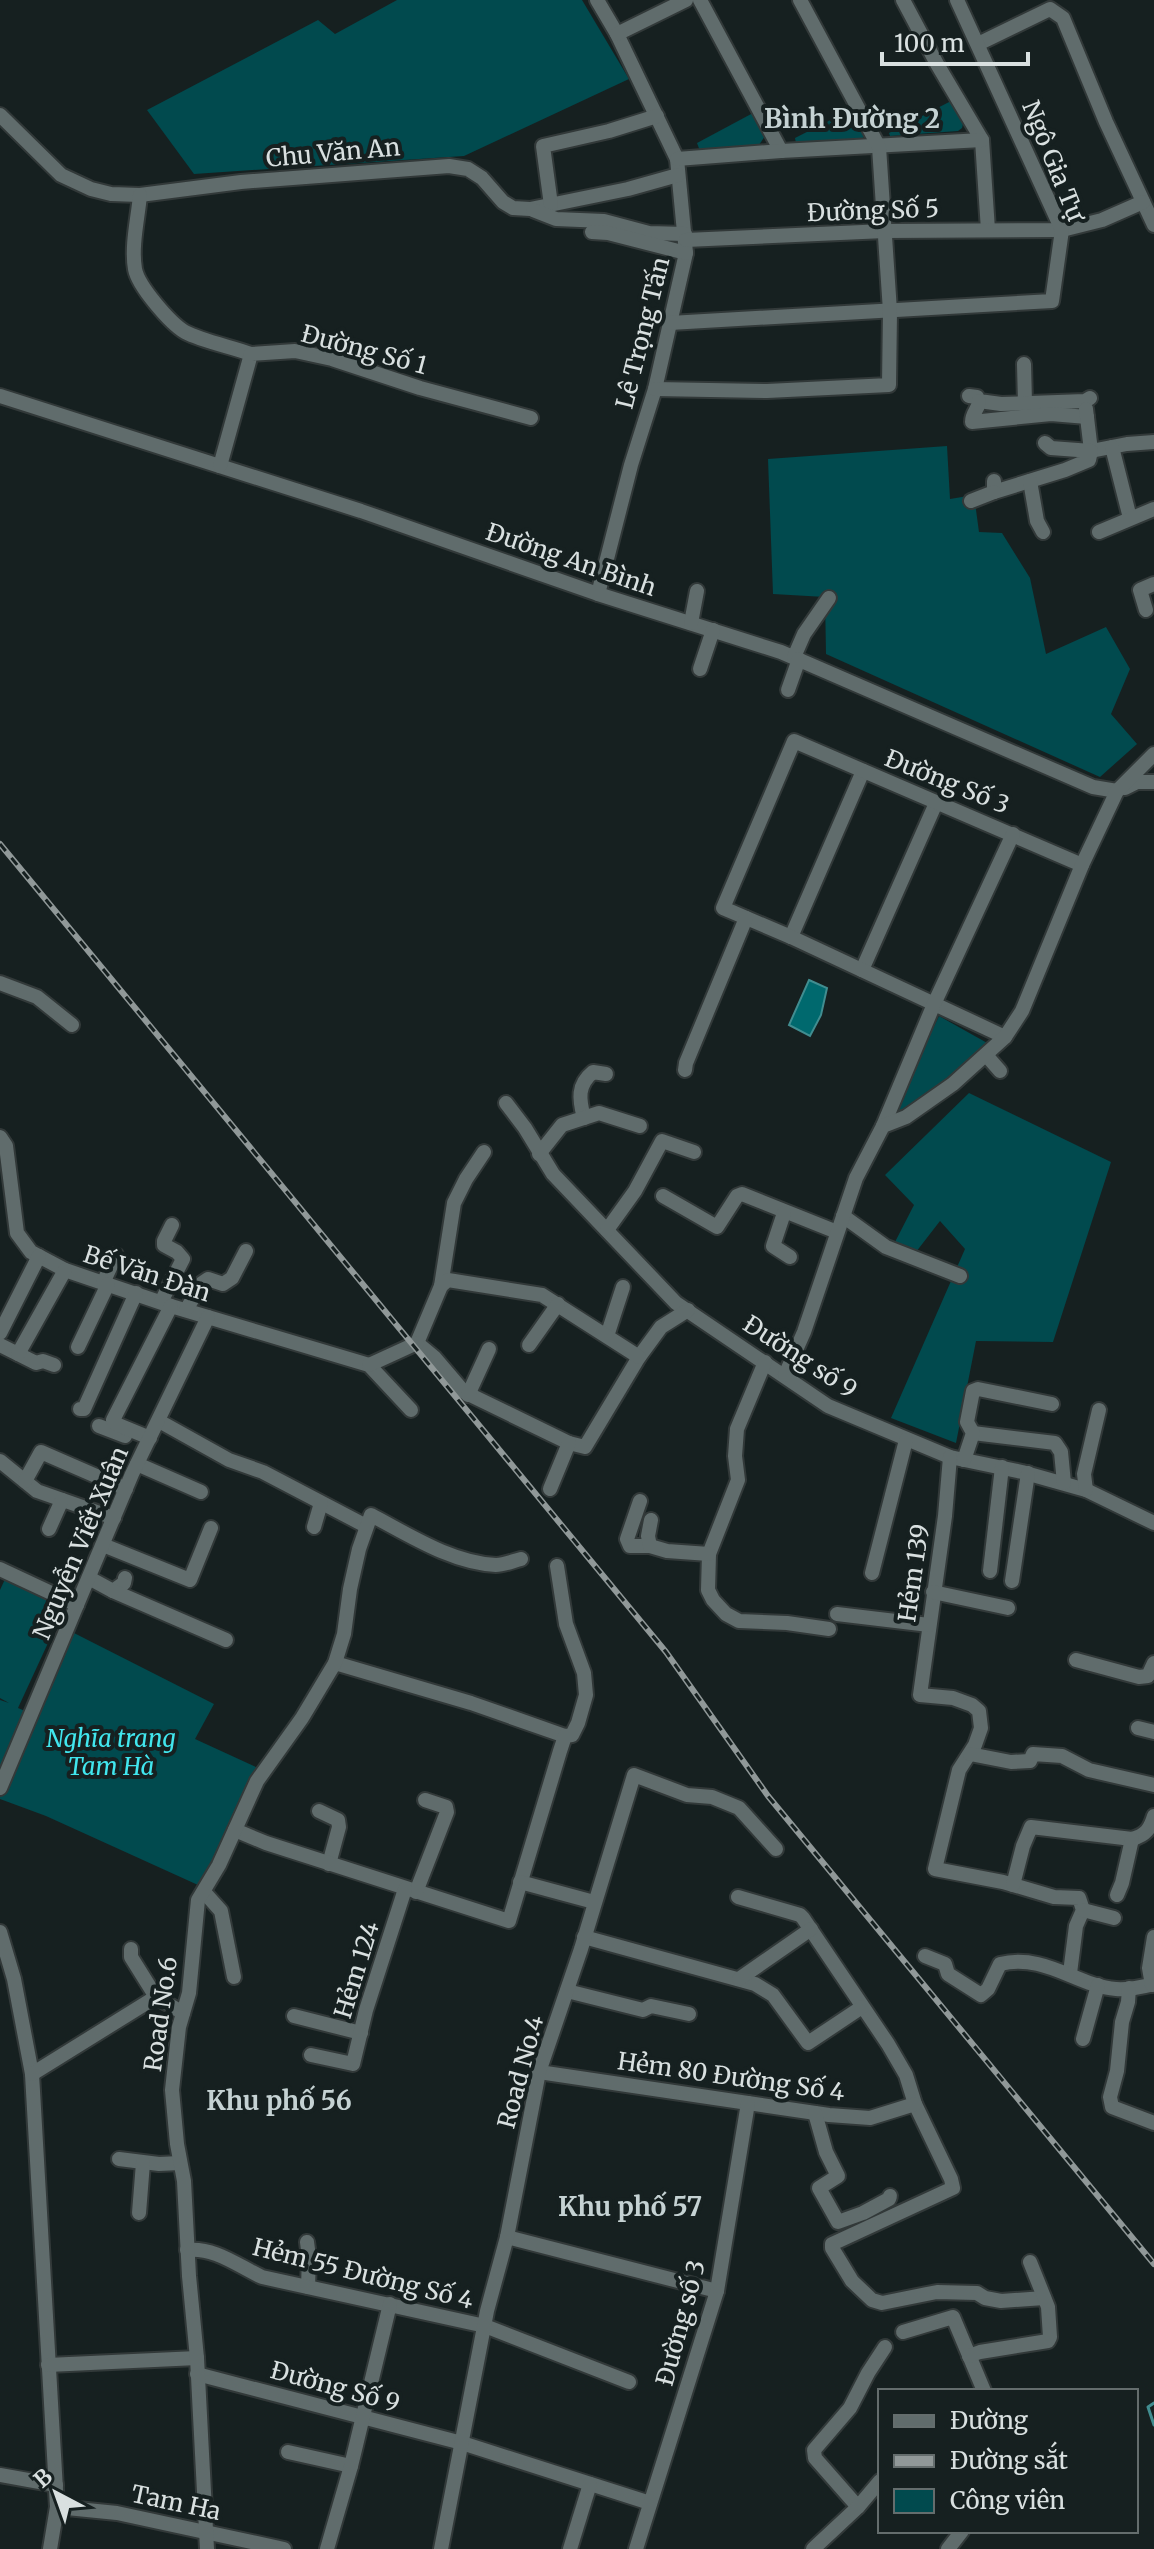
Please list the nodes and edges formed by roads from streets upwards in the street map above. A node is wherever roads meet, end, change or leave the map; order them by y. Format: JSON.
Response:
{"nodes":[{"id":1,"x":597,"y":0,"type":"edge"},
{"id":2,"x":686,"y":0,"type":"edge"},
{"id":3,"x":700,"y":0,"type":"edge"},
{"id":4,"x":800,"y":0,"type":"edge"},
{"id":5,"x":903,"y":0,"type":"edge"},
{"id":6,"x":957,"y":0,"type":"edge"},
{"id":7,"x":617,"y":34,"type":"junction"},
{"id":8,"x":978,"y":44,"type":"junction"},
{"id":9,"x":0,"y":115,"type":"edge"},
{"id":10,"x":657,"y":116,"type":"junction"},
{"id":11,"x":982,"y":140,"type":"junction"},
{"id":12,"x":879,"y":147,"type":"junction"},
{"id":13,"x":781,"y":151,"type":"junction"},
{"id":14,"x":677,"y":159,"type":"junction"},
{"id":15,"x":678,"y":175,"type":"junction"},
{"id":16,"x":140,"y":195,"type":"junction"},
{"id":17,"x":1143,"y":202,"type":"junction"},
{"id":18,"x":551,"y":205,"type":"junction"},
{"id":19,"x":530,"y":209,"type":"junction"},
{"id":20,"x":1154,"y":225,"type":"edge"},
{"id":21,"x":988,"y":230,"type":"junction"},
{"id":22,"x":1062,"y":230,"type":"junction"},
{"id":23,"x":885,"y":231,"type":"junction"},
{"id":24,"x":592,"y":232,"type":"dead end"},
{"id":25,"x":686,"y":242,"type":"junction"},
{"id":26,"x":890,"y":311,"type":"junction"},
{"id":27,"x":670,"y":323,"type":"junction"},
{"id":28,"x":251,"y":354,"type":"junction"},
{"id":29,"x":1024,"y":364,"type":"dead end"},
{"id":30,"x":655,"y":389,"type":"junction"},
{"id":31,"x":0,"y":396,"type":"edge"},
{"id":32,"x":1025,"y":403,"type":"junction"},
{"id":33,"x":1087,"y":417,"type":"junction"},
{"id":34,"x":531,"y":418,"type":"dead end"},
{"id":35,"x":1154,"y":442,"type":"edge"},
{"id":36,"x":1045,"y":443,"type":"dead end"},
{"id":37,"x":1112,"y":447,"type":"junction"},
{"id":38,"x":1091,"y":451,"type":"junction"},
{"id":39,"x":220,"y":466,"type":"junction"},
{"id":40,"x":1030,"y":481,"type":"junction"},
{"id":41,"x":971,"y":501,"type":"dead end"},
{"id":42,"x":1154,"y":509,"type":"edge"},
{"id":43,"x":1130,"y":518,"type":"junction"},
{"id":44,"x":1043,"y":532,"type":"dead end"},
{"id":45,"x":1099,"y":532,"type":"dead end"},
{"id":46,"x":1154,"y":584,"type":"edge"},
{"id":47,"x":697,"y":591,"type":"dead end"},
{"id":48,"x":598,"y":594,"type":"junction"},
{"id":49,"x":829,"y":598,"type":"dead end"},
{"id":50,"x":1146,"y":610,"type":"dead end"},
{"id":51,"x":691,"y":623,"type":"junction"},
{"id":52,"x":713,"y":630,"type":"junction"},
{"id":53,"x":796,"y":658,"type":"junction"},
{"id":54,"x":700,"y":669,"type":"dead end"},
{"id":55,"x":788,"y":690,"type":"dead end"},
{"id":56,"x":1154,"y":754,"type":"edge"},
{"id":57,"x":863,"y":771,"type":"junction"},
{"id":58,"x":1154,"y":782,"type":"edge"},
{"id":59,"x":1117,"y":791,"type":"junction"},
{"id":60,"x":936,"y":803,"type":"junction"},
{"id":61,"x":1013,"y":834,"type":"junction"},
{"id":62,"x":1082,"y":865,"type":"junction"},
{"id":63,"x":746,"y":918,"type":"junction"},
{"id":64,"x":791,"y":937,"type":"junction"},
{"id":65,"x":862,"y":970,"type":"junction"},
{"id":66,"x":0,"y":983,"type":"edge"},
{"id":67,"x":934,"y":1004,"type":"junction"},
{"id":68,"x":72,"y":1025,"type":"dead end"},
{"id":69,"x":1005,"y":1037,"type":"junction"},
{"id":70,"x":986,"y":1055,"type":"junction"},
{"id":71,"x":685,"y":1070,"type":"dead end"},
{"id":72,"x":1000,"y":1071,"type":"dead end"},
{"id":73,"x":606,"y":1074,"type":"dead end"},
{"id":74,"x":506,"y":1103,"type":"dead end"},
{"id":75,"x":584,"y":1118,"type":"junction"},
{"id":76,"x":640,"y":1126,"type":"dead end"},
{"id":77,"x":883,"y":1126,"type":"junction"},
{"id":78,"x":0,"y":1137,"type":"edge"},
{"id":79,"x":484,"y":1152,"type":"dead end"},
{"id":80,"x":694,"y":1152,"type":"dead end"},
{"id":81,"x":539,"y":1154,"type":"junction"},
{"id":82,"x":663,"y":1196,"type":"dead end"},
{"id":83,"x":784,"y":1213,"type":"junction"},
{"id":84,"x":843,"y":1216,"type":"junction"},
{"id":85,"x":172,"y":1225,"type":"dead end"},
{"id":86,"x":607,"y":1230,"type":"junction"},
{"id":87,"x":837,"y":1232,"type":"junction"},
{"id":88,"x":246,"y":1251,"type":"dead end"},
{"id":89,"x":116,"y":1255,"type":"dead end"},
{"id":90,"x":39,"y":1256,"type":"junction"},
{"id":91,"x":790,"y":1257,"type":"dead end"},
{"id":92,"x":65,"y":1270,"type":"junction"},
{"id":93,"x":960,"y":1276,"type":"dead end"},
{"id":94,"x":105,"y":1283,"type":"junction"},
{"id":95,"x":441,"y":1286,"type":"junction"},
{"id":96,"x":623,"y":1287,"type":"dead end"},
{"id":97,"x":136,"y":1293,"type":"junction"},
{"id":98,"x":166,"y":1304,"type":"junction"},
{"id":99,"x":558,"y":1304,"type":"junction"},
{"id":100,"x":186,"y":1310,"type":"junction"},
{"id":101,"x":688,"y":1310,"type":"junction"},
{"id":102,"x":208,"y":1317,"type":"junction"},
{"id":103,"x":0,"y":1333,"type":"edge"},
{"id":104,"x":607,"y":1336,"type":"junction"},
{"id":105,"x":0,"y":1345,"type":"edge"},
{"id":106,"x":529,"y":1345,"type":"dead end"},
{"id":107,"x":410,"y":1346,"type":"junction"},
{"id":108,"x":78,"y":1347,"type":"dead end"},
{"id":109,"x":489,"y":1349,"type":"dead end"},
{"id":110,"x":18,"y":1354,"type":"junction"},
{"id":111,"x":639,"y":1357,"type":"junction"},
{"id":112,"x":765,"y":1362,"type":"junction"},
{"id":113,"x":372,"y":1364,"type":"junction"},
{"id":114,"x":54,"y":1365,"type":"dead end"},
{"id":115,"x":785,"y":1375,"type":"junction"},
{"id":116,"x":468,"y":1395,"type":"junction"},
{"id":117,"x":1052,"y":1404,"type":"dead end"},
{"id":118,"x":80,"y":1409,"type":"dead end"},
{"id":119,"x":411,"y":1410,"type":"dead end"},
{"id":120,"x":1099,"y":1410,"type":"dead end"},
{"id":121,"x":159,"y":1421,"type":"junction"},
{"id":122,"x":99,"y":1426,"type":"dead end"},
{"id":123,"x":973,"y":1433,"type":"junction"},
{"id":124,"x":906,"y":1440,"type":"junction"},
{"id":125,"x":149,"y":1441,"type":"junction"},
{"id":126,"x":569,"y":1443,"type":"junction"},
{"id":127,"x":957,"y":1458,"type":"junction"},
{"id":128,"x":0,"y":1461,"type":"edge"},
{"id":129,"x":137,"y":1464,"type":"junction"},
{"id":130,"x":1002,"y":1467,"type":"junction"},
{"id":131,"x":1028,"y":1473,"type":"junction"},
{"id":132,"x":25,"y":1481,"type":"junction"},
{"id":133,"x":1064,"y":1483,"type":"junction"},
{"id":134,"x":126,"y":1489,"type":"junction"},
{"id":135,"x":550,"y":1489,"type":"dead end"},
{"id":136,"x":1086,"y":1490,"type":"junction"},
{"id":137,"x":201,"y":1492,"type":"dead end"},
{"id":138,"x":62,"y":1500,"type":"junction"},
{"id":139,"x":640,"y":1501,"type":"dead end"},
{"id":140,"x":321,"y":1503,"type":"junction"},
{"id":141,"x":114,"y":1518,"type":"junction"},
{"id":142,"x":651,"y":1520,"type":"dead end"},
{"id":143,"x":1154,"y":1523,"type":"edge"},
{"id":144,"x":366,"y":1526,"type":"junction"},
{"id":145,"x":314,"y":1527,"type":"dead end"},
{"id":146,"x":211,"y":1528,"type":"dead end"},
{"id":147,"x":49,"y":1529,"type":"dead end"},
{"id":148,"x":103,"y":1545,"type":"junction"},
{"id":149,"x":650,"y":1546,"type":"junction"},
{"id":150,"x":709,"y":1554,"type":"junction"},
{"id":151,"x":521,"y":1559,"type":"dead end"},
{"id":152,"x":557,"y":1566,"type":"dead end"},
{"id":153,"x":0,"y":1569,"type":"edge"},
{"id":154,"x":990,"y":1571,"type":"dead end"},
{"id":155,"x":872,"y":1573,"type":"dead end"},
{"id":156,"x":89,"y":1578,"type":"junction"},
{"id":157,"x":125,"y":1578,"type":"dead end"},
{"id":158,"x":1012,"y":1581,"type":"dead end"},
{"id":159,"x":113,"y":1591,"type":"junction"},
{"id":160,"x":933,"y":1592,"type":"junction"},
{"id":161,"x":77,"y":1605,"type":"junction"},
{"id":162,"x":1008,"y":1608,"type":"dead end"},
{"id":163,"x":837,"y":1614,"type":"dead end"},
{"id":164,"x":929,"y":1625,"type":"junction"},
{"id":165,"x":829,"y":1629,"type":"dead end"},
{"id":166,"x":226,"y":1640,"type":"dead end"},
{"id":167,"x":1076,"y":1660,"type":"dead end"},
{"id":168,"x":335,"y":1663,"type":"junction"},
{"id":169,"x":1154,"y":1663,"type":"edge"},
{"id":170,"x":1138,"y":1728,"type":"dead end"},
{"id":171,"x":1154,"y":1732,"type":"edge"},
{"id":172,"x":565,"y":1736,"type":"junction"},
{"id":173,"x":970,"y":1754,"type":"junction"},
{"id":174,"x":1154,"y":1785,"type":"edge"},
{"id":175,"x":0,"y":1788,"type":"edge"},
{"id":176,"x":425,"y":1800,"type":"dead end"},
{"id":177,"x":319,"y":1811,"type":"dead end"},
{"id":178,"x":1154,"y":1816,"type":"edge"},
{"id":179,"x":235,"y":1830,"type":"junction"},
{"id":180,"x":1132,"y":1839,"type":"junction"},
{"id":181,"x":776,"y":1849,"type":"dead end"},
{"id":182,"x":329,"y":1864,"type":"junction"},
{"id":183,"x":520,"y":1882,"type":"junction"},
{"id":184,"x":1013,"y":1885,"type":"junction"},
{"id":185,"x":411,"y":1890,"type":"junction"},
{"id":186,"x":204,"y":1892,"type":"junction"},
{"id":187,"x":1117,"y":1895,"type":"dead end"},
{"id":188,"x":738,"y":1897,"type":"dead end"},
{"id":189,"x":594,"y":1902,"type":"junction"},
{"id":190,"x":1083,"y":1910,"type":"junction"},
{"id":191,"x":1114,"y":1918,"type":"dead end"},
{"id":192,"x":811,"y":1929,"type":"junction"},
{"id":193,"x":0,"y":1932,"type":"edge"},
{"id":194,"x":584,"y":1937,"type":"junction"},
{"id":195,"x":1154,"y":1937,"type":"edge"},
{"id":196,"x":131,"y":1949,"type":"dead end"},
{"id":197,"x":925,"y":1956,"type":"dead end"},
{"id":198,"x":1070,"y":1973,"type":"junction"},
{"id":199,"x":234,"y":1977,"type":"dead end"},
{"id":200,"x":739,"y":1979,"type":"junction"},
{"id":201,"x":1153,"y":1984,"type":"edge"},
{"id":202,"x":1098,"y":1985,"type":"junction"},
{"id":203,"x":1129,"y":1988,"type":"junction"},
{"id":204,"x":567,"y":1991,"type":"junction"},
{"id":205,"x":156,"y":1997,"type":"junction"},
{"id":206,"x":862,"y":2007,"type":"junction"},
{"id":207,"x":183,"y":2013,"type":"junction"},
{"id":208,"x":689,"y":2014,"type":"dead end"},
{"id":209,"x":294,"y":2016,"type":"dead end"},
{"id":210,"x":361,"y":2033,"type":"junction"},
{"id":211,"x":1083,"y":2039,"type":"dead end"},
{"id":212,"x":311,"y":2055,"type":"dead end"},
{"id":213,"x":539,"y":2072,"type":"junction"},
{"id":214,"x":32,"y":2074,"type":"junction"},
{"id":215,"x":748,"y":2103,"type":"junction"},
{"id":216,"x":915,"y":2104,"type":"junction"},
{"id":217,"x":815,"y":2113,"type":"junction"},
{"id":218,"x":1154,"y":2123,"type":"edge"},
{"id":219,"x":119,"y":2159,"type":"dead end"},
{"id":220,"x":143,"y":2163,"type":"junction"},
{"id":221,"x":180,"y":2163,"type":"junction"},
{"id":222,"x":890,"y":2196,"type":"dead end"},
{"id":223,"x":139,"y":2213,"type":"dead end"},
{"id":224,"x":507,"y":2237,"type":"junction"},
{"id":225,"x":307,"y":2242,"type":"dead end"},
{"id":226,"x":187,"y":2250,"type":"junction"},
{"id":227,"x":1030,"y":2262,"type":"dead end"},
{"id":228,"x":308,"y":2287,"type":"junction"},
{"id":229,"x":717,"y":2291,"type":"junction"},
{"id":230,"x":1044,"y":2298,"type":"junction"},
{"id":231,"x":390,"y":2304,"type":"junction"},
{"id":232,"x":485,"y":2326,"type":"junction"},
{"id":233,"x":903,"y":2332,"type":"dead end"},
{"id":234,"x":885,"y":2347,"type":"dead end"},
{"id":235,"x":969,"y":2356,"type":"junction"},
{"id":236,"x":197,"y":2358,"type":"junction"},
{"id":237,"x":48,"y":2365,"type":"junction"},
{"id":238,"x":197,"y":2374,"type":"junction"},
{"id":239,"x":629,"y":2382,"type":"dead end"},
{"id":240,"x":983,"y":2389,"type":"edge"},
{"id":241,"x":364,"y":2417,"type":"junction"},
{"id":242,"x":462,"y":2443,"type":"junction"},
{"id":243,"x":288,"y":2452,"type":"dead end"},
{"id":244,"x":351,"y":2466,"type":"junction"},
{"id":245,"x":0,"y":2475,"type":"edge"},
{"id":246,"x":878,"y":2483,"type":"edge"},
{"id":247,"x":590,"y":2484,"type":"junction"},
{"id":248,"x":56,"y":2485,"type":"junction"},
{"id":249,"x":650,"y":2503,"type":"junction"},
{"id":250,"x":57,"y":2507,"type":"junction"},
{"id":251,"x":858,"y":2507,"type":"junction"},
{"id":252,"x":207,"y":2531,"type":"junction"},
{"id":253,"x":960,"y":2533,"type":"edge"},
{"id":254,"x":50,"y":2549,"type":"edge"},
{"id":255,"x":207,"y":2549,"type":"edge"},
{"id":256,"x":284,"y":2549,"type":"edge"},
{"id":257,"x":327,"y":2549,"type":"edge"},
{"id":258,"x":441,"y":2549,"type":"edge"},
{"id":259,"x":570,"y":2549,"type":"edge"},
{"id":260,"x":636,"y":2549,"type":"edge"},
{"id":261,"x":813,"y":2549,"type":"edge"},
{"id":262,"x":948,"y":2549,"type":"edge"}],
"edges":[{"from":1,"to":7,"type":"street","name":"Lê Trọng Tấn"},
{"from":2,"to":7,"type":"street"},
{"from":3,"to":13,"type":"street"},
{"from":4,"to":12,"type":"street"},
{"from":5,"to":11,"type":"street"},
{"from":6,"to":8,"type":"street","name":"Ngô Gia Tự"},
{"from":7,"to":10,"type":"street","name":"Lê Trọng Tấn"},
{"from":8,"to":17,"type":"street"},
{"from":8,"to":22,"type":"street","name":"Ngô Gia Tự"},
{"from":9,"to":16,"type":"street","name":"Chu Văn An"},
{"from":10,"to":14,"type":"street","name":"Lê Trọng Tấn"},
{"from":10,"to":18,"type":"street"},
{"from":11,"to":12,"type":"street"},
{"from":11,"to":21,"type":"street"},
{"from":12,"to":13,"type":"street"},
{"from":12,"to":23,"type":"street"},
{"from":13,"to":14,"type":"street"},
{"from":14,"to":15,"type":"street","name":"Lê Trọng Tấn"},
{"from":15,"to":18,"type":"street"},
{"from":15,"to":25,"type":"street","name":"Lê Trọng Tấn"},
{"from":16,"to":19,"type":"street","name":"Chu Văn An"},
{"from":16,"to":28,"type":"street"},
{"from":17,"to":20,"type":"street"},
{"from":17,"to":22,"type":"street","name":"Đường Số 5"},
{"from":18,"to":19,"type":"street"},
{"from":19,"to":25,"type":"street","name":"Chu Văn An"},
{"from":21,"to":22,"type":"street","name":"Đường Số 5"},
{"from":21,"to":23,"type":"street","name":"Đường Số 5"},
{"from":22,"to":26,"type":"street","name":"Ngô Gia Tự"},
{"from":23,"to":25,"type":"street","name":"Đường Số 5"},
{"from":23,"to":26,"type":"street"},
{"from":24,"to":25,"type":"street"},
{"from":25,"to":27,"type":"street","name":"Lê Trọng Tấn"},
{"from":26,"to":27,"type":"street"},
{"from":26,"to":30,"type":"street"},
{"from":27,"to":30,"type":"street","name":"Lê Trọng Tấn"},
{"from":28,"to":34,"type":"street","name":"Đường Số 1"},
{"from":28,"to":39,"type":"street"},
{"from":29,"to":32,"type":"street"},
{"from":30,"to":48,"type":"street","name":"Lê Trọng Tấn"},
{"from":31,"to":39,"type":"street","name":"Đường An Bình"},
{"from":32,"to":33,"type":"street"},
{"from":32,"to":33,"type":"street"},
{"from":33,"to":38,"type":"street"},
{"from":35,"to":37,"type":"street"},
{"from":36,"to":38,"type":"street"},
{"from":37,"to":38,"type":"street"},
{"from":37,"to":43,"type":"street"},
{"from":38,"to":40,"type":"street"},
{"from":39,"to":48,"type":"street","name":"Đường An Bình"},
{"from":40,"to":41,"type":"street"},
{"from":40,"to":44,"type":"street"},
{"from":42,"to":43,"type":"street"},
{"from":43,"to":45,"type":"street"},
{"from":46,"to":50,"type":"street"},
{"from":47,"to":51,"type":"street"},
{"from":48,"to":51,"type":"street","name":"Đường An Bình"},
{"from":49,"to":53,"type":"street"},
{"from":51,"to":52,"type":"street","name":"Đường An Bình"},
{"from":52,"to":53,"type":"street","name":"Đường An Bình"},
{"from":52,"to":54,"type":"street"},
{"from":53,"to":55,"type":"street"},
{"from":53,"to":59,"type":"street","name":"Đường An Bình"},
{"from":56,"to":59,"type":"street"},
{"from":57,"to":60,"type":"street","name":"Đường Số 3"},
{"from":57,"to":63,"type":"street","name":"Đường Số 3"},
{"from":57,"to":64,"type":"street"},
{"from":58,"to":59,"type":"street"},
{"from":59,"to":62,"type":"street"},
{"from":60,"to":61,"type":"street","name":"Đường Số 3"},
{"from":60,"to":65,"type":"street"},
{"from":61,"to":62,"type":"street","name":"Đường Số 3"},
{"from":61,"to":67,"type":"street"},
{"from":62,"to":69,"type":"street"},
{"from":63,"to":64,"type":"street"},
{"from":63,"to":71,"type":"street"},
{"from":64,"to":65,"type":"street"},
{"from":65,"to":67,"type":"street"},
{"from":66,"to":68,"type":"street"},
{"from":67,"to":69,"type":"street"},
{"from":67,"to":77,"type":"street"},
{"from":69,"to":70,"type":"street"},
{"from":70,"to":72,"type":"street"},
{"from":70,"to":77,"type":"street"},
{"from":73,"to":75,"type":"street"},
{"from":74,"to":81,"type":"street","name":"Đường số 9"},
{"from":75,"to":76,"type":"street"},
{"from":75,"to":81,"type":"street"},
{"from":77,"to":84,"type":"street"},
{"from":78,"to":90,"type":"street","name":"Bế Văn Đàn"},
{"from":79,"to":95,"type":"street"},
{"from":80,"to":86,"type":"street"},
{"from":81,"to":86,"type":"street","name":"Đường số 9"},
{"from":82,"to":83,"type":"street"},
{"from":83,"to":87,"type":"street"},
{"from":83,"to":91,"type":"street"},
{"from":84,"to":87,"type":"street"},
{"from":84,"to":93,"type":"street"},
{"from":85,"to":98,"type":"street"},
{"from":86,"to":101,"type":"street","name":"Đường số 9"},
{"from":87,"to":115,"type":"street"},
{"from":88,"to":100,"type":"street"},
{"from":89,"to":94,"type":"street"},
{"from":90,"to":92,"type":"street","name":"Bế Văn Đàn"},
{"from":90,"to":103,"type":"street"},
{"from":92,"to":94,"type":"street","name":"Bế Văn Đàn"},
{"from":92,"to":110,"type":"street"},
{"from":94,"to":97,"type":"street","name":"Bế Văn Đàn"},
{"from":94,"to":108,"type":"street"},
{"from":95,"to":99,"type":"street"},
{"from":95,"to":107,"type":"street"},
{"from":96,"to":104,"type":"street"},
{"from":97,"to":98,"type":"street","name":"Bế Văn Đàn"},
{"from":97,"to":118,"type":"street"},
{"from":98,"to":100,"type":"street","name":"Bế Văn Đàn"},
{"from":98,"to":125,"type":"street"},
{"from":99,"to":104,"type":"street"},
{"from":99,"to":106,"type":"street"},
{"from":100,"to":102,"type":"street","name":"Bế Văn Đàn"},
{"from":101,"to":111,"type":"street"},
{"from":101,"to":112,"type":"street","name":"Đường số 9"},
{"from":102,"to":113,"type":"street","name":"Bế Văn Đàn"},
{"from":102,"to":121,"type":"street","name":"Nguyễn Viết Xuân"},
{"from":104,"to":111,"type":"street"},
{"from":105,"to":110,"type":"street"},
{"from":107,"to":113,"type":"street"},
{"from":107,"to":116,"type":"street"},
{"from":109,"to":116,"type":"street"},
{"from":110,"to":114,"type":"street"},
{"from":111,"to":126,"type":"street"},
{"from":112,"to":115,"type":"street","name":"Đường số 9"},
{"from":112,"to":150,"type":"street"},
{"from":113,"to":119,"type":"street"},
{"from":115,"to":124,"type":"street","name":"Đường số 9"},
{"from":116,"to":126,"type":"street"},
{"from":117,"to":123,"type":"street","name":"Hẻm 139"},
{"from":120,"to":136,"type":"street"},
{"from":121,"to":125,"type":"street","name":"Nguyễn Viết Xuân"},
{"from":121,"to":140,"type":"street"},
{"from":122,"to":125,"type":"street"},
{"from":123,"to":127,"type":"street","name":"Hẻm 139"},
{"from":123,"to":133,"type":"street"},
{"from":124,"to":127,"type":"street","name":"Đường số 9"},
{"from":124,"to":155,"type":"street"},
{"from":125,"to":129,"type":"street","name":"Nguyễn Viết Xuân"},
{"from":126,"to":135,"type":"street"},
{"from":127,"to":130,"type":"street","name":"Đường số 9"},
{"from":127,"to":160,"type":"street","name":"Hẻm 139"},
{"from":128,"to":132,"type":"street"},
{"from":129,"to":134,"type":"street","name":"Nguyễn Viết Xuân"},
{"from":129,"to":137,"type":"street"},
{"from":130,"to":131,"type":"street","name":"Đường số 9"},
{"from":130,"to":154,"type":"street"},
{"from":131,"to":133,"type":"street","name":"Đường số 9"},
{"from":131,"to":158,"type":"street"},
{"from":132,"to":134,"type":"street"},
{"from":132,"to":138,"type":"street"},
{"from":133,"to":136,"type":"street","name":"Đường số 9"},
{"from":134,"to":141,"type":"street","name":"Nguyễn Viết Xuân"},
{"from":136,"to":143,"type":"street","name":"Đường số 9"},
{"from":138,"to":141,"type":"street"},
{"from":138,"to":147,"type":"street"},
{"from":139,"to":149,"type":"street"},
{"from":140,"to":144,"type":"street"},
{"from":140,"to":145,"type":"street"},
{"from":141,"to":148,"type":"street","name":"Nguyễn Viết Xuân"},
{"from":142,"to":149,"type":"street"},
{"from":144,"to":151,"type":"street"},
{"from":144,"to":168,"type":"street","name":"Road No.6"},
{"from":146,"to":148,"type":"street"},
{"from":148,"to":156,"type":"street","name":"Nguyễn Viết Xuân"},
{"from":149,"to":150,"type":"street"},
{"from":150,"to":165,"type":"street"},
{"from":152,"to":172,"type":"street"},
{"from":153,"to":161,"type":"street"},
{"from":156,"to":159,"type":"street"},
{"from":156,"to":161,"type":"street","name":"Nguyễn Viết Xuân"},
{"from":157,"to":159,"type":"street"},
{"from":159,"to":166,"type":"street"},
{"from":160,"to":162,"type":"street"},
{"from":160,"to":164,"type":"street","name":"Hẻm 139"},
{"from":161,"to":175,"type":"street","name":"Nguyễn Viết Xuân"},
{"from":163,"to":164,"type":"street"},
{"from":164,"to":173,"type":"street","name":"Hẻm 139"},
{"from":167,"to":169,"type":"street"},
{"from":168,"to":172,"type":"street"},
{"from":168,"to":179,"type":"street","name":"Road No.6"},
{"from":170,"to":171,"type":"street"},
{"from":172,"to":183,"type":"street"},
{"from":173,"to":174,"type":"street"},
{"from":173,"to":184,"type":"street"},
{"from":176,"to":185,"type":"street","name":"Hẻm 124"},
{"from":177,"to":182,"type":"street"},
{"from":178,"to":180,"type":"street"},
{"from":179,"to":182,"type":"street"},
{"from":179,"to":186,"type":"street","name":"Road No.6"},
{"from":180,"to":184,"type":"street"},
{"from":180,"to":187,"type":"street"},
{"from":181,"to":189,"type":"street","name":"Road No.4"},
{"from":182,"to":185,"type":"street"},
{"from":183,"to":185,"type":"street"},
{"from":183,"to":189,"type":"street"},
{"from":184,"to":190,"type":"street"},
{"from":185,"to":210,"type":"street","name":"Hẻm 124"},
{"from":186,"to":199,"type":"street"},
{"from":186,"to":207,"type":"street","name":"Road No.6"},
{"from":188,"to":192,"type":"street"},
{"from":189,"to":194,"type":"street","name":"Road No.4"},
{"from":190,"to":191,"type":"street"},
{"from":190,"to":198,"type":"street"},
{"from":192,"to":200,"type":"street"},
{"from":192,"to":206,"type":"street"},
{"from":193,"to":214,"type":"street"},
{"from":194,"to":200,"type":"street"},
{"from":194,"to":204,"type":"street","name":"Road No.4"},
{"from":195,"to":201,"type":"street"},
{"from":196,"to":205,"type":"street"},
{"from":197,"to":198,"type":"street"},
{"from":198,"to":202,"type":"street"},
{"from":200,"to":206,"type":"street"},
{"from":201,"to":203,"type":"street"},
{"from":202,"to":203,"type":"street"},
{"from":202,"to":211,"type":"street"},
{"from":203,"to":218,"type":"street"},
{"from":204,"to":208,"type":"street"},
{"from":204,"to":213,"type":"street","name":"Road No.4"},
{"from":205,"to":207,"type":"street"},
{"from":205,"to":214,"type":"street"},
{"from":206,"to":216,"type":"street"},
{"from":207,"to":221,"type":"street","name":"Road No.6"},
{"from":209,"to":210,"type":"street"},
{"from":210,"to":212,"type":"street","name":"Hẻm 124"},
{"from":213,"to":215,"type":"street","name":"Hẻm 80 Đường Số 4"},
{"from":213,"to":224,"type":"street","name":"Road No.4"},
{"from":214,"to":237,"type":"street"},
{"from":215,"to":217,"type":"street","name":"Hẻm 80 Đường Số 4"},
{"from":215,"to":229,"type":"street","name":"Đường số 3"},
{"from":216,"to":217,"type":"street","name":"Hẻm 80 Đường Số 4"},
{"from":216,"to":230,"type":"street"},
{"from":217,"to":222,"type":"street"},
{"from":219,"to":220,"type":"street"},
{"from":220,"to":221,"type":"street"},
{"from":220,"to":223,"type":"street"},
{"from":221,"to":226,"type":"street","name":"Road No.6"},
{"from":224,"to":229,"type":"street"},
{"from":224,"to":232,"type":"street","name":"Road No.4"},
{"from":225,"to":228,"type":"street"},
{"from":226,"to":228,"type":"street","name":"Hẻm 55 Đường Số 4"},
{"from":226,"to":236,"type":"street","name":"Road No.6"},
{"from":227,"to":230,"type":"street"},
{"from":228,"to":231,"type":"street","name":"Hẻm 55 Đường Số 4"},
{"from":229,"to":249,"type":"street","name":"Đường số 3"},
{"from":230,"to":235,"type":"street"},
{"from":231,"to":232,"type":"street","name":"Hẻm 55 Đường Số 4"},
{"from":231,"to":241,"type":"street"},
{"from":232,"to":239,"type":"street","name":"Hẻm 55 Đường Số 4"},
{"from":232,"to":242,"type":"street","name":"Road No.4"},
{"from":233,"to":235,"type":"street"},
{"from":234,"to":251,"type":"street"},
{"from":235,"to":240,"type":"street"},
{"from":236,"to":237,"type":"street"},
{"from":236,"to":238,"type":"street","name":"Road No.6"},
{"from":237,"to":248,"type":"street"},
{"from":238,"to":241,"type":"street","name":"Đường Số 9"},
{"from":238,"to":252,"type":"street","name":"Road No.6"},
{"from":241,"to":242,"type":"street","name":"Đường Số 9"},
{"from":241,"to":244,"type":"street"},
{"from":242,"to":247,"type":"street","name":"Đường Số 9"},
{"from":242,"to":258,"type":"street","name":"Road No.4"},
{"from":243,"to":244,"type":"street"},
{"from":244,"to":257,"type":"street"},
{"from":245,"to":248,"type":"street"},
{"from":246,"to":251,"type":"street"},
{"from":247,"to":249,"type":"street","name":"Đường Số 9"},
{"from":247,"to":259,"type":"street"},
{"from":248,"to":250,"type":"street"},
{"from":249,"to":260,"type":"street","name":"Đường số 3"},
{"from":250,"to":252,"type":"street","name":"Tam Ha"},
{"from":250,"to":254,"type":"street"},
{"from":251,"to":261,"type":"street"},
{"from":252,"to":255,"type":"street","name":"Road No.6"},
{"from":252,"to":256,"type":"street","name":"Tam Ha"},
{"from":253,"to":262,"type":"street"}]}
